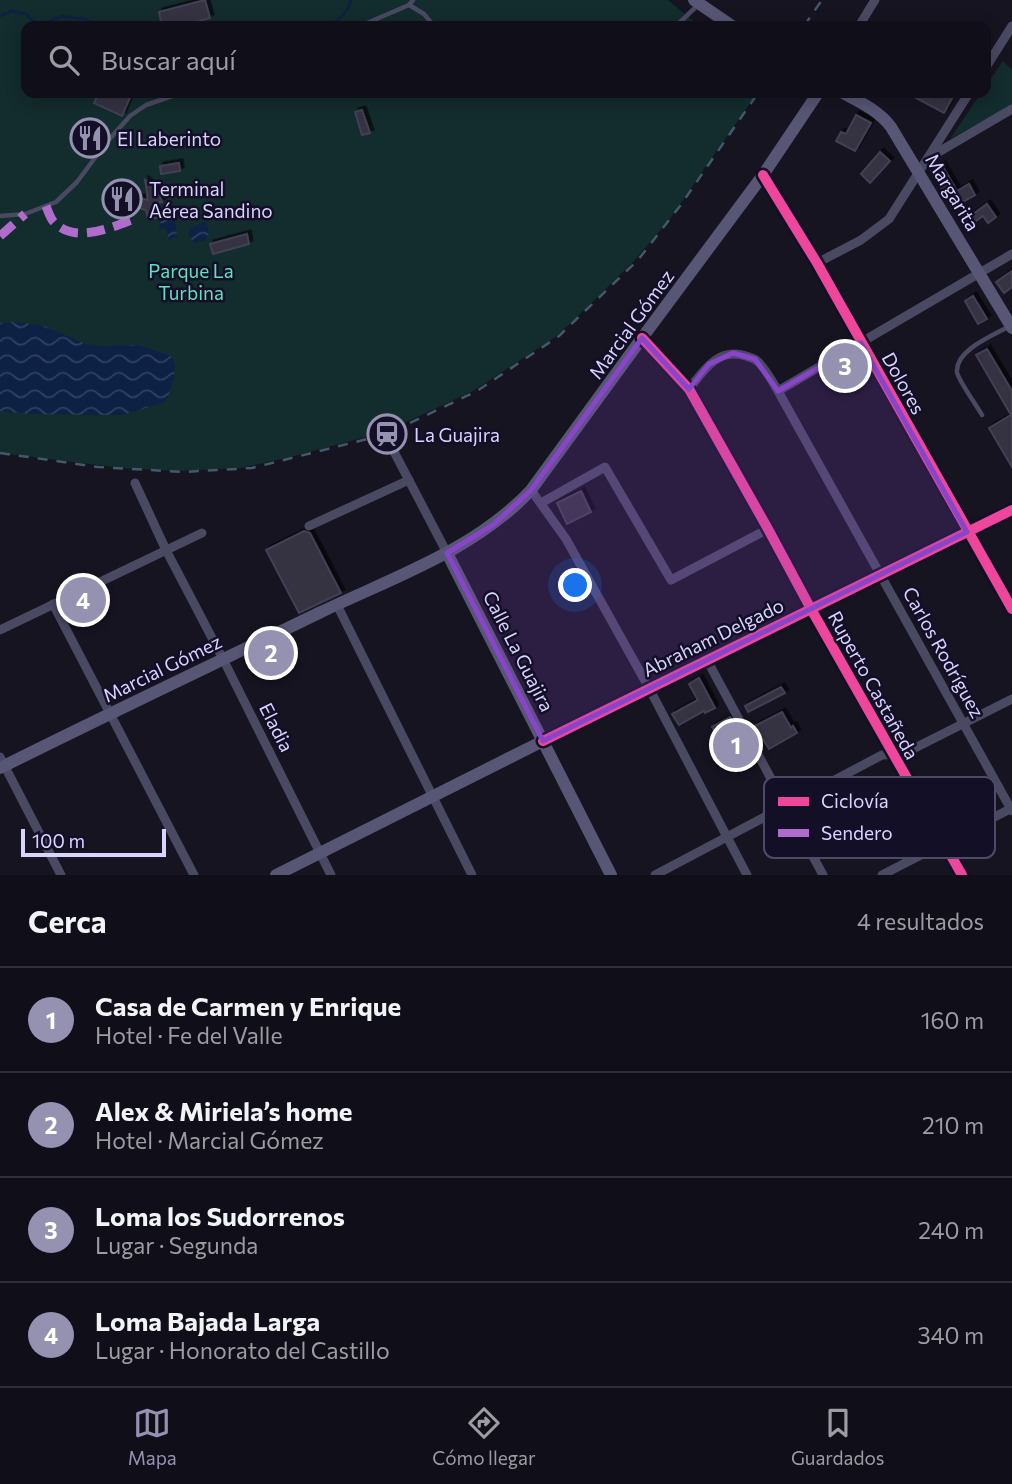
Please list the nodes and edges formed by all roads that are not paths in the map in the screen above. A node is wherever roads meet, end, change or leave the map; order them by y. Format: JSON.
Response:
{"nodes":[{"id":1,"x":875,"y":0,"type":"edge"},
{"id":2,"x":411,"y":2,"type":"edge"},
{"id":3,"x":697,"y":2,"type":"edge"},
{"id":4,"x":371,"y":21,"type":"edge"},
{"id":5,"x":430,"y":21,"type":"edge"},
{"id":6,"x":680,"y":21,"type":"edge"},
{"id":7,"x":725,"y":21,"type":"edge"},
{"id":8,"x":862,"y":21,"type":"edge"},
{"id":9,"x":1012,"y":26,"type":"edge"},
{"id":10,"x":991,"y":59,"type":"edge"},
{"id":11,"x":166,"y":98,"type":"edge"},
{"id":12,"x":815,"y":98,"type":"edge"},
{"id":13,"x":852,"y":98,"type":"edge"},
{"id":14,"x":967,"y":98,"type":"edge"},
{"id":15,"x":1012,"y":109,"type":"edge"},
{"id":16,"x":928,"y":157,"type":"junction"},
{"id":17,"x":918,"y":172,"type":"junction"},
{"id":18,"x":763,"y":175,"type":"junction"},
{"id":19,"x":0,"y":216,"type":"edge"},
{"id":20,"x":1012,"y":254,"type":"edge"},
{"id":21,"x":817,"y":263,"type":"junction"},
{"id":22,"x":978,"y":274,"type":"junction"},
{"id":23,"x":1011,"y":327,"type":"edge"},
{"id":24,"x":642,"y":338,"type":"junction"},
{"id":25,"x":861,"y":343,"type":"junction"},
{"id":26,"x":689,"y":389,"type":"junction"},
{"id":27,"x":778,"y":391,"type":"junction"},
{"id":28,"x":982,"y":415,"type":"dead end"},
{"id":29,"x":391,"y":446,"type":"dead end"},
{"id":30,"x":409,"y":480,"type":"junction"},
{"id":31,"x":135,"y":483,"type":"dead end"},
{"id":32,"x":531,"y":490,"type":"junction"},
{"id":33,"x":541,"y":503,"type":"junction"},
{"id":34,"x":1012,"y":510,"type":"edge"},
{"id":35,"x":309,"y":526,"type":"dead end"},
{"id":36,"x":768,"y":528,"type":"junction"},
{"id":37,"x":967,"y":532,"type":"junction"},
{"id":38,"x":202,"y":533,"type":"dead end"},
{"id":39,"x":166,"y":550,"type":"junction"},
{"id":40,"x":447,"y":553,"type":"junction"},
{"id":41,"x":880,"y":574,"type":"junction"},
{"id":42,"x":53,"y":604,"type":"junction"},
{"id":43,"x":337,"y":605,"type":"junction"},
{"id":44,"x":811,"y":609,"type":"junction"},
{"id":45,"x":1012,"y":609,"type":"edge"},
{"id":46,"x":0,"y":630,"type":"edge"},
{"id":47,"x":223,"y":659,"type":"junction"},
{"id":48,"x":707,"y":660,"type":"junction"},
{"id":49,"x":649,"y":688,"type":"junction"},
{"id":50,"x":1012,"y":699,"type":"edge"},
{"id":51,"x":111,"y":714,"type":"junction"},
{"id":52,"x":964,"y":724,"type":"junction"},
{"id":53,"x":543,"y":741,"type":"junction"},
{"id":54,"x":892,"y":754,"type":"junction"},
{"id":55,"x":2,"y":764,"type":"edge"},
{"id":56,"x":770,"y":777,"type":"edge"},
{"id":57,"x":841,"y":777,"type":"edge"},
{"id":58,"x":905,"y":777,"type":"edge"},
{"id":59,"x":994,"y":777,"type":"edge"},
{"id":60,"x":995,"y":779,"type":"edge"},
{"id":61,"x":433,"y":798,"type":"junction"},
{"id":62,"x":1012,"y":809,"type":"edge"},
{"id":63,"x":764,"y":818,"type":"edge"},
{"id":64,"x":995,"y":818,"type":"edge"},
{"id":65,"x":727,"y":837,"type":"junction"},
{"id":66,"x":320,"y":853,"type":"junction"},
{"id":67,"x":813,"y":858,"type":"edge"},
{"id":68,"x":916,"y":858,"type":"edge"},
{"id":69,"x":952,"y":858,"type":"edge"},
{"id":70,"x":61,"y":875,"type":"edge"},
{"id":71,"x":194,"y":875,"type":"edge"},
{"id":72,"x":276,"y":875,"type":"edge"},
{"id":73,"x":331,"y":875,"type":"edge"},
{"id":74,"x":472,"y":875,"type":"edge"},
{"id":75,"x":611,"y":875,"type":"edge"},
{"id":76,"x":655,"y":875,"type":"edge"},
{"id":77,"x":747,"y":875,"type":"edge"},
{"id":78,"x":822,"y":875,"type":"edge"},
{"id":79,"x":882,"y":875,"type":"edge"},
{"id":80,"x":962,"y":875,"type":"edge"}],
"edges":[{"from":1,"to":8,"type":"street"},
{"from":2,"to":4,"type":"lane"},
{"from":2,"to":5,"type":"lane"},
{"from":3,"to":6,"type":"lane"},
{"from":3,"to":7,"type":"main road"},
{"from":9,"to":10,"type":"street"},
{"from":11,"to":19,"type":"lane"},
{"from":12,"to":18,"type":"main road","name":"Marcial Gómez"},
{"from":13,"to":17,"type":"main road","name":"Margarita"},
{"from":14,"to":16,"type":"street"},
{"from":15,"to":16,"type":"street"},
{"from":16,"to":17,"type":"street"},
{"from":17,"to":21,"type":"street"},
{"from":17,"to":22,"type":"main road","name":"Margarita"},
{"from":18,"to":21,"type":"street","name":"Dolores"},
{"from":18,"to":24,"type":"main road","name":"Marcial Gómez"},
{"from":20,"to":22,"type":"street"},
{"from":21,"to":25,"type":"street","name":"Dolores"},
{"from":22,"to":23,"type":"main road","name":"Margarita"},
{"from":22,"to":25,"type":"street"},
{"from":23,"to":28,"type":"lane"},
{"from":24,"to":26,"type":"street","name":"Ruperto Castañeda"},
{"from":24,"to":32,"type":"main road","name":"Marcial Gómez"},
{"from":25,"to":27,"type":"street"},
{"from":25,"to":37,"type":"street","name":"Dolores"},
{"from":26,"to":27,"type":"street","name":"Carlos Rodríguez"},
{"from":26,"to":36,"type":"street","name":"Ruperto Castañeda"},
{"from":27,"to":41,"type":"street","name":"Carlos Rodríguez"},
{"from":29,"to":30,"type":"street","name":"Calle La Guajira"},
{"from":30,"to":35,"type":"street"},
{"from":30,"to":40,"type":"street","name":"Calle La Guajira"},
{"from":31,"to":39,"type":"street","name":"Eladia"},
{"from":32,"to":33,"type":"street"},
{"from":32,"to":40,"type":"main road","name":"Marcial Gómez"},
{"from":33,"to":36,"type":"street"},
{"from":33,"to":49,"type":"street"},
{"from":34,"to":37,"type":"street","name":"Abraham Delgado"},
{"from":36,"to":44,"type":"street","name":"Ruperto Castañeda"},
{"from":37,"to":41,"type":"street","name":"Abraham Delgado"},
{"from":37,"to":45,"type":"street","name":"Dolores"},
{"from":38,"to":39,"type":"street"},
{"from":39,"to":42,"type":"street"},
{"from":39,"to":47,"type":"street","name":"Eladia"},
{"from":40,"to":43,"type":"main road","name":"Marcial Gómez"},
{"from":40,"to":53,"type":"main road","name":"Calle La Guajira"},
{"from":41,"to":44,"type":"street","name":"Abraham Delgado"},
{"from":41,"to":52,"type":"street","name":"Carlos Rodríguez"},
{"from":42,"to":46,"type":"street"},
{"from":42,"to":51,"type":"street"},
{"from":43,"to":47,"type":"main road","name":"Marcial Gómez"},
{"from":43,"to":61,"type":"street"},
{"from":44,"to":48,"type":"street","name":"Abraham Delgado"},
{"from":44,"to":54,"type":"street","name":"Ruperto Castañeda"},
{"from":47,"to":51,"type":"main road","name":"Marcial Gómez"},
{"from":47,"to":66,"type":"street","name":"Eladia"},
{"from":48,"to":49,"type":"street","name":"Abraham Delgado"},
{"from":48,"to":56,"type":"street"},
{"from":49,"to":53,"type":"street","name":"Abraham Delgado"},
{"from":49,"to":65,"type":"street"},
{"from":50,"to":52,"type":"street"},
{"from":51,"to":55,"type":"main road","name":"Marcial Gómez"},
{"from":51,"to":71,"type":"street"},
{"from":52,"to":54,"type":"street"},
{"from":52,"to":59,"type":"street","name":"Carlos Rodríguez"},
{"from":53,"to":61,"type":"main road","name":"Abraham Delgado"},
{"from":53,"to":75,"type":"main road","name":"Calle La Guajira"},
{"from":54,"to":57,"type":"street"},
{"from":54,"to":58,"type":"street","name":"Ruperto Castañeda"},
{"from":55,"to":70,"type":"street"},
{"from":60,"to":62,"type":"street","name":"Carlos Rodríguez"},
{"from":61,"to":66,"type":"main road","name":"Abraham Delgado"},
{"from":61,"to":74,"type":"street"},
{"from":62,"to":64,"type":"street"},
{"from":63,"to":65,"type":"street"},
{"from":65,"to":76,"type":"street"},
{"from":65,"to":77,"type":"street"},
{"from":66,"to":72,"type":"main road","name":"Abraham Delgado"},
{"from":66,"to":73,"type":"street","name":"Eladia"},
{"from":67,"to":78,"type":"street"},
{"from":68,"to":79,"type":"street"},
{"from":69,"to":80,"type":"street","name":"Ruperto Castañeda"}]}
